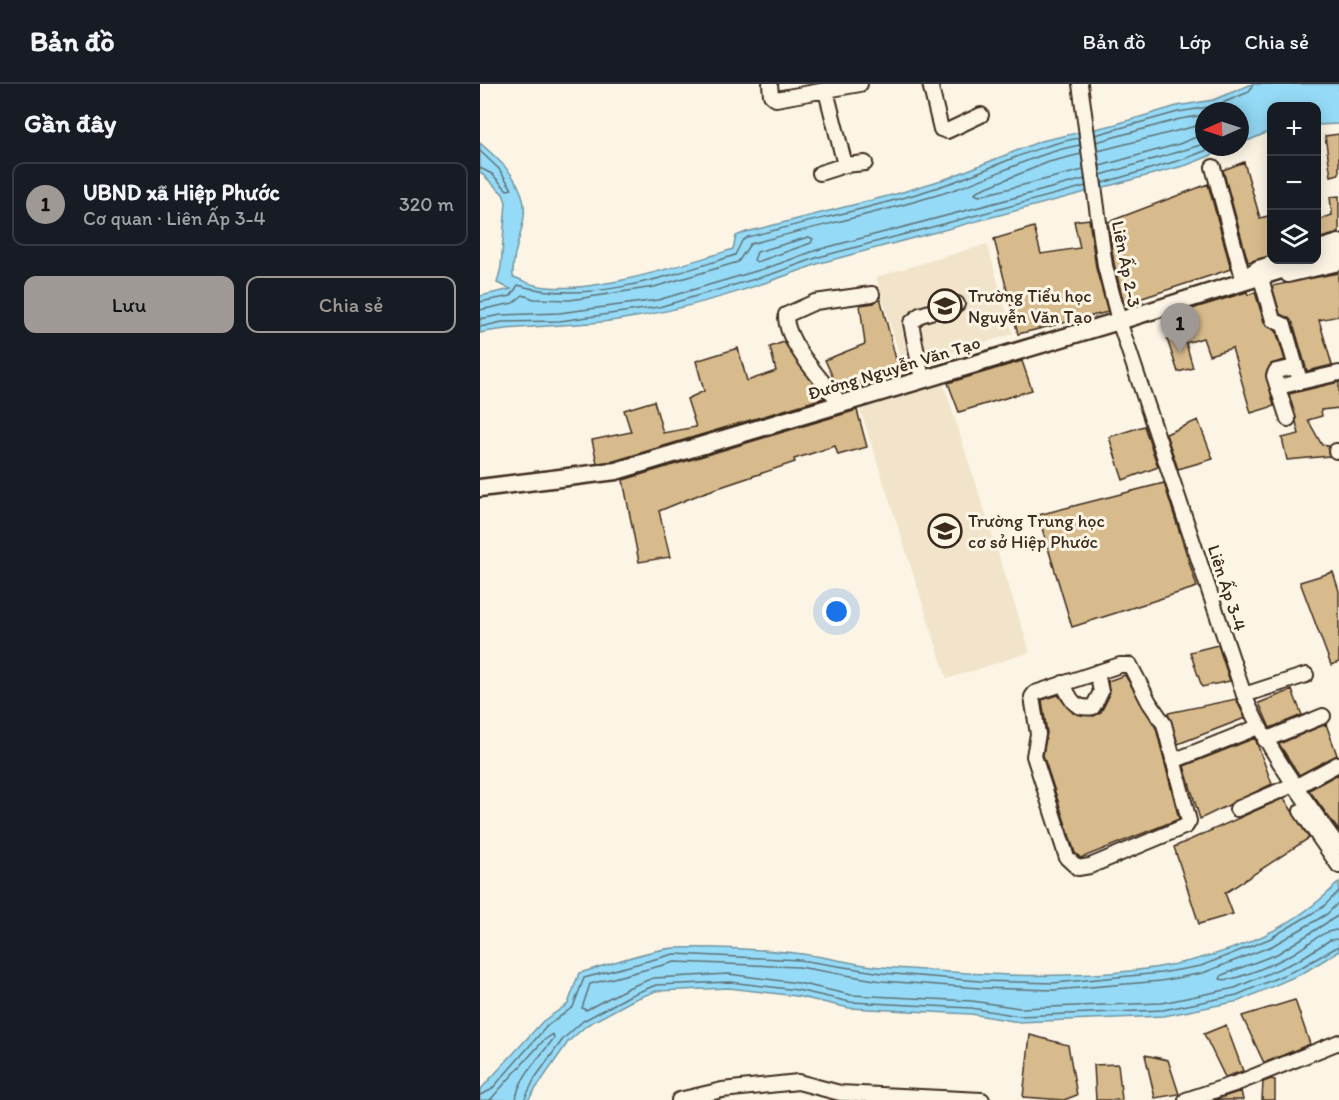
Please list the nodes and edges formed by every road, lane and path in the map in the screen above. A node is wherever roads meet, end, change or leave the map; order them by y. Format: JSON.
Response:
{"nodes":[{"id":1,"x":770,"y":84,"type":"edge"},
{"id":2,"x":860,"y":84,"type":"edge"},
{"id":3,"x":930,"y":84,"type":"edge"},
{"id":4,"x":1080,"y":84,"type":"edge"},
{"id":5,"x":802,"y":88,"type":"edge"},
{"id":6,"x":826,"y":91,"type":"junction"},
{"id":7,"x":981,"y":115,"type":"dead end"},
{"id":8,"x":865,"y":163,"type":"dead end"},
{"id":9,"x":845,"y":165,"type":"junction"},
{"id":10,"x":1213,"y":167,"type":"dead end"},
{"id":11,"x":820,"y":173,"type":"dead end"},
{"id":12,"x":1339,"y":242,"type":"edge"},
{"id":13,"x":1321,"y":248,"type":"edge"},
{"id":14,"x":1339,"y":251,"type":"edge"},
{"id":15,"x":1321,"y":257,"type":"edge"},
{"id":16,"x":1339,"y":262,"type":"edge"},
{"id":17,"x":1272,"y":264,"type":"edge"},
{"id":18,"x":1298,"y":264,"type":"edge"},
{"id":19,"x":1240,"y":281,"type":"junction"},
{"id":20,"x":1262,"y":282,"type":"junction"},
{"id":21,"x":872,"y":294,"type":"dead end"},
{"id":22,"x":957,"y":304,"type":"dead end"},
{"id":23,"x":1119,"y":321,"type":"junction"},
{"id":24,"x":1296,"y":367,"type":"junction"},
{"id":25,"x":1339,"y":373,"type":"edge"},
{"id":26,"x":922,"y":380,"type":"junction"},
{"id":27,"x":1300,"y":381,"type":"junction"},
{"id":28,"x":1278,"y":387,"type":"junction"},
{"id":29,"x":841,"y":404,"type":"junction"},
{"id":30,"x":1288,"y":419,"type":"dead end"},
{"id":31,"x":480,"y":488,"type":"edge"},
{"id":32,"x":1097,"y":672,"type":"junction"},
{"id":33,"x":1306,"y":675,"type":"dead end"},
{"id":34,"x":1063,"y":683,"type":"junction"},
{"id":35,"x":1244,"y":694,"type":"junction"},
{"id":36,"x":1323,"y":716,"type":"dead end"},
{"id":37,"x":1258,"y":727,"type":"junction"},
{"id":38,"x":1268,"y":745,"type":"junction"},
{"id":39,"x":1173,"y":761,"type":"junction"},
{"id":40,"x":1338,"y":764,"type":"edge"},
{"id":41,"x":1290,"y":787,"type":"junction"},
{"id":42,"x":1237,"y":809,"type":"dead end"},
{"id":43,"x":1339,"y":847,"type":"edge"},
{"id":44,"x":1338,"y":864,"type":"edge"},
{"id":45,"x":1339,"y":1042,"type":"edge"},
{"id":46,"x":679,"y":1100,"type":"edge"},
{"id":47,"x":982,"y":1100,"type":"edge"},
{"id":48,"x":1186,"y":1100,"type":"edge"}],
"edges":[{"from":1,"to":5,"type":"street"},
{"from":2,"to":6,"type":"street"},
{"from":3,"to":7,"type":"street"},
{"from":4,"to":23,"type":"street","name":"Liên Ấp 2-3"},
{"from":5,"to":6,"type":"street"},
{"from":6,"to":9,"type":"street"},
{"from":8,"to":9,"type":"street"},
{"from":9,"to":11,"type":"street"},
{"from":10,"to":19,"type":"street"},
{"from":12,"to":13,"type":"street"},
{"from":14,"to":15,"type":"main road","name":"Đường Nguyễn Văn Tạo"},
{"from":16,"to":20,"type":"street"},
{"from":17,"to":19,"type":"street"},
{"from":18,"to":19,"type":"main road","name":"Đường Nguyễn Văn Tạo"},
{"from":19,"to":20,"type":"street"},
{"from":19,"to":23,"type":"main road","name":"Đường Nguyễn Văn Tạo"},
{"from":20,"to":24,"type":"street"},
{"from":21,"to":29,"type":"street"},
{"from":22,"to":26,"type":"street"},
{"from":23,"to":26,"type":"main road","name":"Đường Nguyễn Văn Tạo"},
{"from":23,"to":35,"type":"street","name":"Liên Ấp 3-4"},
{"from":24,"to":27,"type":"street"},
{"from":24,"to":28,"type":"street"},
{"from":25,"to":27,"type":"street"},
{"from":26,"to":29,"type":"main road","name":"Đường Nguyễn Văn Tạo"},
{"from":27,"to":28,"type":"street"},
{"from":28,"to":30,"type":"street"},
{"from":29,"to":31,"type":"main road","name":"Đường Nguyễn Văn Tạo"},
{"from":32,"to":34,"type":"street"},
{"from":32,"to":34,"type":"street"},
{"from":32,"to":39,"type":"street"},
{"from":33,"to":35,"type":"street"},
{"from":34,"to":39,"type":"street"},
{"from":35,"to":37,"type":"street","name":"Liên Ấp 3-4"},
{"from":36,"to":38,"type":"street"},
{"from":37,"to":38,"type":"street","name":"Liên Ấp 3-4"},
{"from":37,"to":39,"type":"street"},
{"from":38,"to":41,"type":"street","name":"Liên Ấp 3-4"},
{"from":40,"to":41,"type":"street"},
{"from":41,"to":42,"type":"street"},
{"from":41,"to":43,"type":"street","name":"Liên Ấp 3-4"},
{"from":41,"to":44,"type":"street"},
{"from":45,"to":48,"type":"street"},
{"from":46,"to":47,"type":"street"}]}
